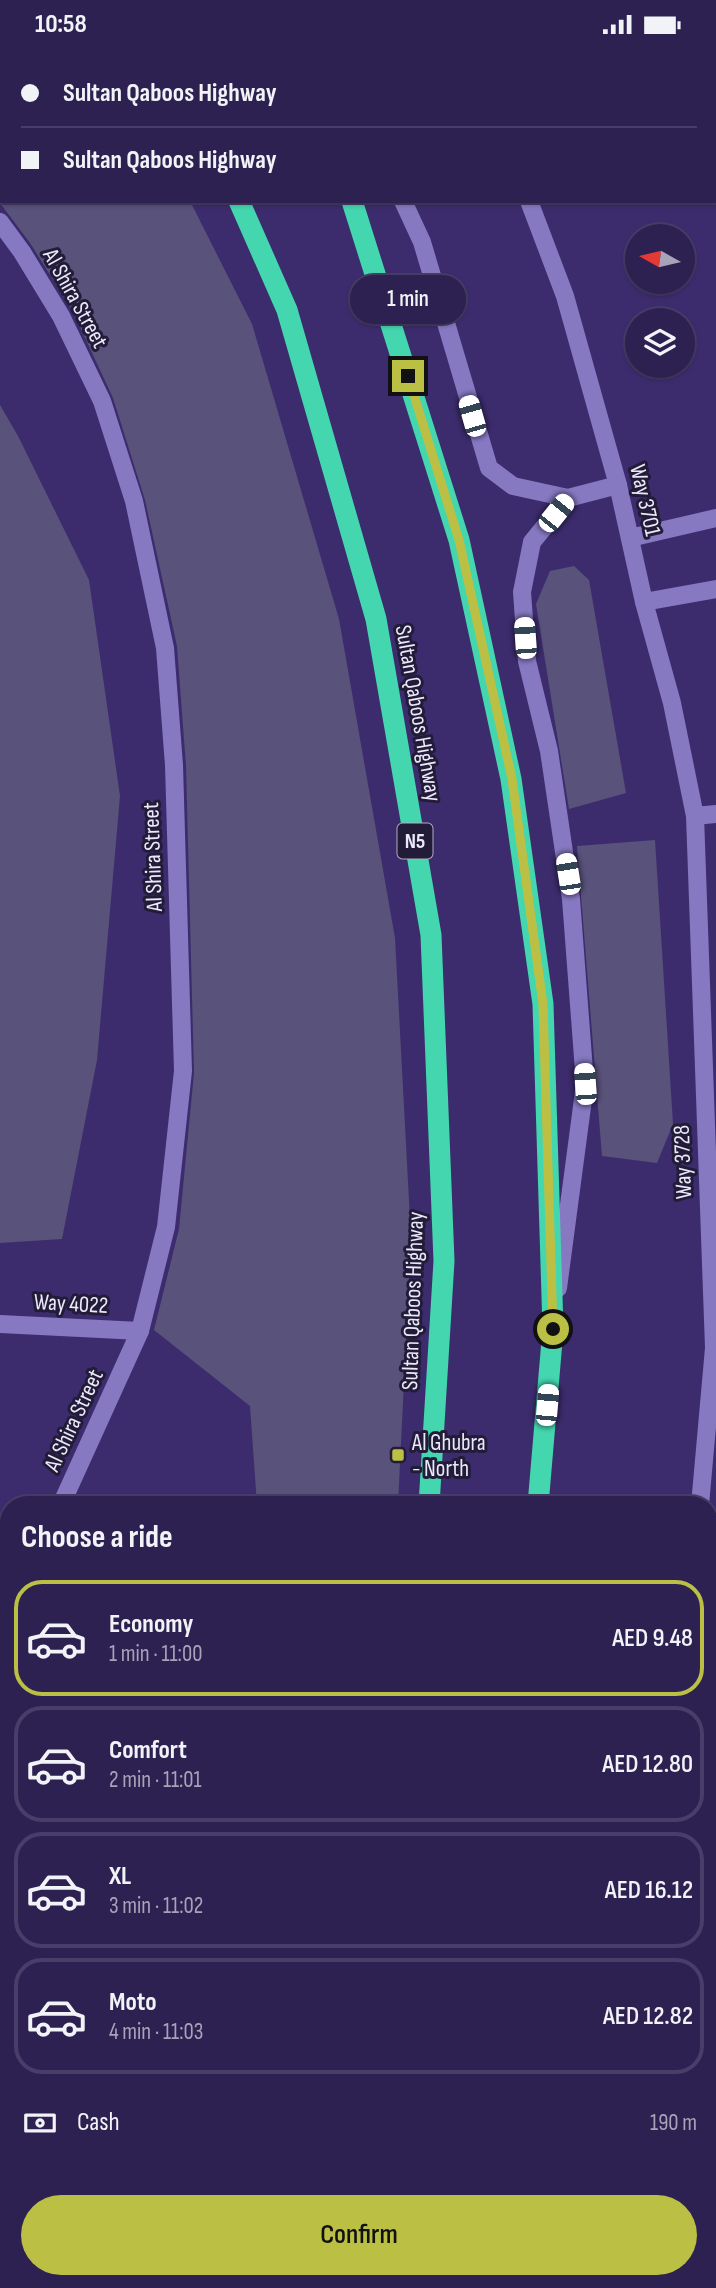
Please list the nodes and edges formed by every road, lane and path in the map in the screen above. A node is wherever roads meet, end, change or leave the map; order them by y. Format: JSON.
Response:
{"nodes":[{"id":1,"x":240,"y":203,"type":"edge"},
{"id":2,"x":353,"y":203,"type":"edge"},
{"id":3,"x":404,"y":203,"type":"edge"},
{"id":4,"x":530,"y":203,"type":"edge"},
{"id":5,"x":0,"y":222,"type":"edge"},
{"id":6,"x":618,"y":485,"type":"junction"},
{"id":7,"x":568,"y":498,"type":"junction"},
{"id":8,"x":716,"y":518,"type":"edge"},
{"id":9,"x":630,"y":538,"type":"junction"},
{"id":10,"x":716,"y":589,"type":"edge"},
{"id":11,"x":644,"y":602,"type":"junction"},
{"id":12,"x":716,"y":814,"type":"edge"},
{"id":13,"x":695,"y":816,"type":"junction"},
{"id":14,"x":0,"y":1325,"type":"edge"},
{"id":15,"x":553,"y":1329,"type":"junction"},
{"id":16,"x":140,"y":1331,"type":"junction"},
{"id":17,"x":65,"y":1496,"type":"edge"},
{"id":18,"x":430,"y":1496,"type":"edge"},
{"id":19,"x":539,"y":1496,"type":"edge"},
{"id":20,"x":701,"y":1496,"type":"edge"}],
"edges":[{"from":1,"to":18,"type":"highway","name":"Sultan Qaboos Highway","number":"N5"},
{"from":2,"to":15,"type":"highway"},
{"from":3,"to":7,"type":"street"},
{"from":4,"to":6,"type":"street","name":"Way 3701"},
{"from":5,"to":16,"type":"street","name":"Al Shira Street"},
{"from":6,"to":7,"type":"street"},
{"from":6,"to":9,"type":"street","name":"Way 3701"},
{"from":7,"to":15,"type":"street"},
{"from":8,"to":9,"type":"street"},
{"from":9,"to":11,"type":"street","name":"Way 3701"},
{"from":10,"to":11,"type":"street"},
{"from":11,"to":13,"type":"street","name":"Way 3701"},
{"from":12,"to":13,"type":"street"},
{"from":13,"to":20,"type":"street","name":"Way 3728"},
{"from":14,"to":16,"type":"street","name":"Way 4022"},
{"from":15,"to":19,"type":"highway"},
{"from":16,"to":17,"type":"street","name":"Al Shira Street"}]}
